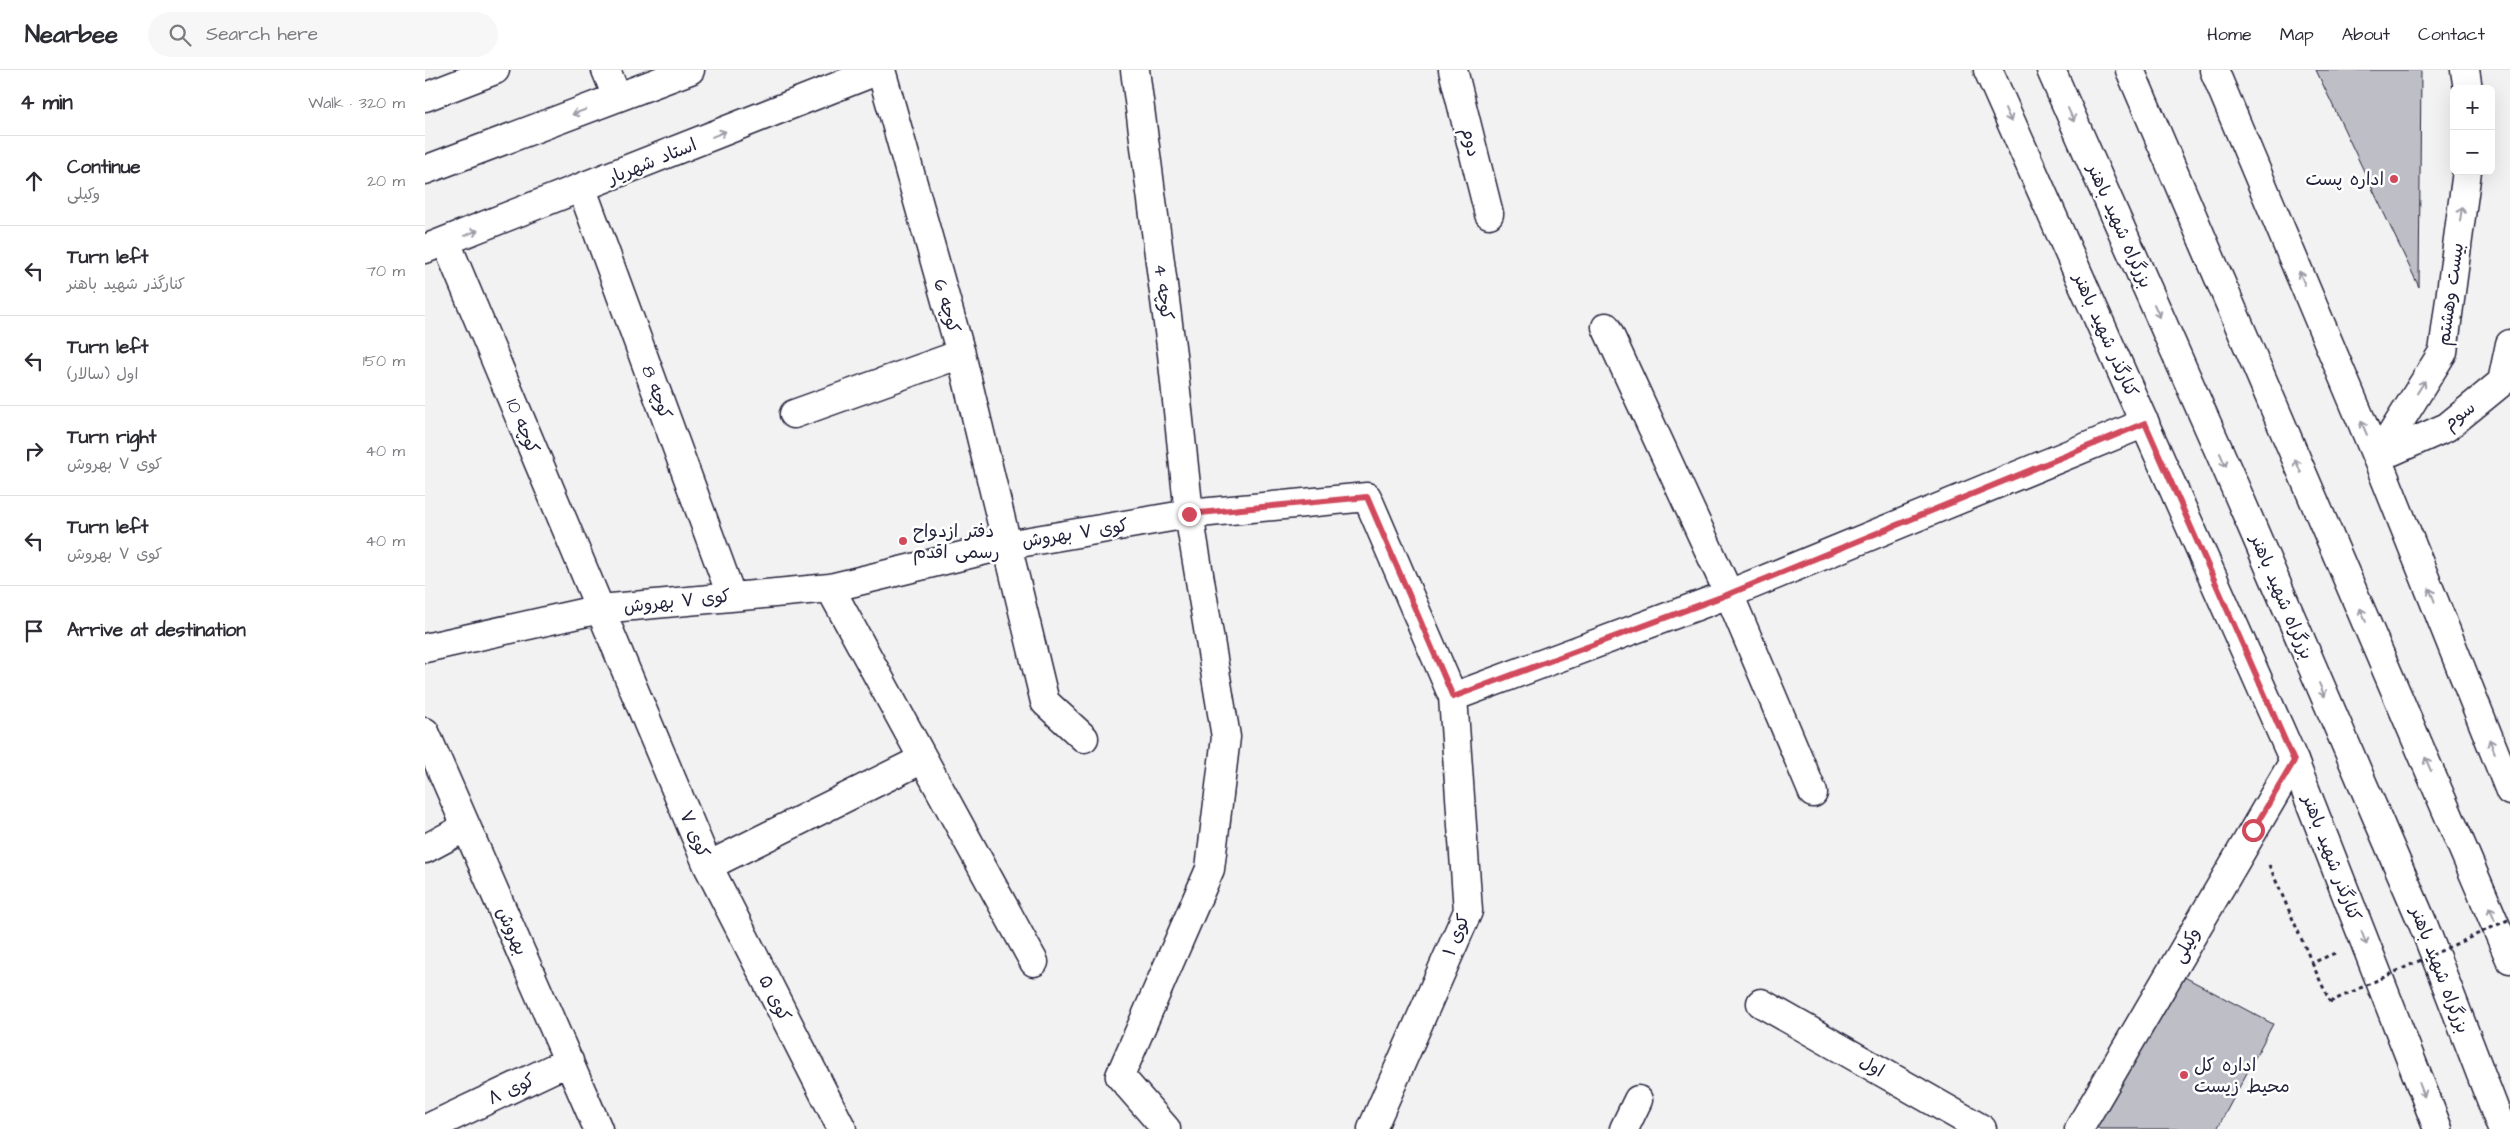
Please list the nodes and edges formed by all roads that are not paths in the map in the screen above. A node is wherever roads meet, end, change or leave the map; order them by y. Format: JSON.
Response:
{"nodes":[{"id":1,"x":495,"y":70,"type":"edge"},
{"id":2,"x":606,"y":70,"type":"edge"},
{"id":3,"x":691,"y":70,"type":"edge"},
{"id":4,"x":880,"y":70,"type":"edge"},
{"id":5,"x":1135,"y":70,"type":"edge"},
{"id":6,"x":1453,"y":70,"type":"edge"},
{"id":7,"x":1988,"y":70,"type":"edge"},
{"id":8,"x":2051,"y":70,"type":"edge"},
{"id":9,"x":2130,"y":70,"type":"edge"},
{"id":10,"x":2214,"y":70,"type":"edge"},
{"id":11,"x":2465,"y":70,"type":"edge"},
{"id":12,"x":2467,"y":85,"type":"edge"},
{"id":13,"x":425,"y":97,"type":"edge"},
{"id":14,"x":617,"y":97,"type":"junction"},
{"id":15,"x":425,"y":170,"type":"edge"},
{"id":16,"x":2466,"y":175,"type":"edge"},
{"id":17,"x":582,"y":189,"type":"junction"},
{"id":18,"x":1489,"y":214,"type":"dead end"},
{"id":19,"x":436,"y":246,"type":"edge"},
{"id":20,"x":1606,"y":327,"type":"dead end"},
{"id":21,"x":2510,"y":344,"type":"edge"},
{"id":22,"x":961,"y":354,"type":"junction"},
{"id":23,"x":794,"y":414,"type":"dead end"},
{"id":24,"x":2145,"y":423,"type":"junction"},
{"id":25,"x":2377,"y":458,"type":"junction"},
{"id":26,"x":1189,"y":514,"type":"junction"},
{"id":27,"x":1007,"y":544,"type":"junction"},
{"id":28,"x":830,"y":588,"type":"junction"},
{"id":29,"x":1729,"y":594,"type":"junction"},
{"id":30,"x":731,"y":595,"type":"junction"},
{"id":31,"x":600,"y":609,"type":"junction"},
{"id":32,"x":425,"y":648,"type":"edge"},
{"id":33,"x":1453,"y":697,"type":"junction"},
{"id":34,"x":425,"y":732,"type":"edge"},
{"id":35,"x":1084,"y":738,"type":"dead end"},
{"id":36,"x":923,"y":759,"type":"junction"},
{"id":37,"x":2294,"y":761,"type":"junction"},
{"id":38,"x":2510,"y":792,"type":"edge"},
{"id":39,"x":1813,"y":793,"type":"dead end"},
{"id":40,"x":466,"y":827,"type":"junction"},
{"id":41,"x":425,"y":849,"type":"edge"},
{"id":42,"x":708,"y":866,"type":"junction"},
{"id":43,"x":2510,"y":959,"type":"edge"},
{"id":44,"x":1034,"y":962,"type":"dead end"},
{"id":45,"x":1761,"y":1003,"type":"dead end"},
{"id":46,"x":569,"y":1061,"type":"junction"},
{"id":47,"x":1638,"y":1100,"type":"dead end"},
{"id":48,"x":426,"y":1129,"type":"edge"},
{"id":49,"x":598,"y":1129,"type":"edge"},
{"id":50,"x":842,"y":1129,"type":"edge"},
{"id":51,"x":1166,"y":1129,"type":"edge"},
{"id":52,"x":1373,"y":1129,"type":"edge"},
{"id":53,"x":1624,"y":1129,"type":"edge"},
{"id":54,"x":1982,"y":1129,"type":"edge"},
{"id":55,"x":2079,"y":1129,"type":"edge"},
{"id":56,"x":2437,"y":1129,"type":"edge"},
{"id":57,"x":2502,"y":1129,"type":"edge"}],
"edges":[{"from":1,"to":13,"type":"main road"},
{"from":2,"to":14,"type":"main road"},
{"from":3,"to":14,"type":"main road"},
{"from":17,"to":4,"type":"main road","name":"استاد شهریار","one_way":true},
{"from":4,"to":22,"type":"main road","name":"کوچه 6"},
{"from":5,"to":26,"type":"main road","name":"کوچه 4"},
{"from":6,"to":18,"type":"main road","name":"دوم"},
{"from":7,"to":24,"type":"main road","name":"کنارگذر شهید باهنر","one_way":true},
{"from":8,"to":57,"type":"main road","name":"بزرگراه شهید باهنر","one_way":true},
{"from":43,"to":9,"type":"main road","one_way":true},
{"from":25,"to":10,"type":"main road","one_way":true},
{"from":11,"to":12,"type":"main road"},
{"from":14,"to":15,"type":"main road","one_way":true},
{"from":25,"to":16,"type":"main road","name":"بیست وهشتم","one_way":true},
{"from":19,"to":17,"type":"main road","name":"استاد شهریار","one_way":true},
{"from":17,"to":30,"type":"main road","name":"کوچه 8"},
{"from":19,"to":31,"type":"main road","name":"کوچه 10"},
{"from":20,"to":29,"type":"main road"},
{"from":21,"to":25,"type":"main road","name":"سوم"},
{"from":22,"to":23,"type":"main road"},
{"from":22,"to":27,"type":"main road","name":"کوچه 6"},
{"from":24,"to":29,"type":"main road"},
{"from":24,"to":37,"type":"main road","name":"کنارگذر شهید باهنر"},
{"from":38,"to":25,"type":"main road","one_way":true},
{"from":26,"to":27,"type":"main road","name":"کوی ۷ بهروش"},
{"from":26,"to":33,"type":"main road","name":"کوی ۷ بهروش"},
{"from":26,"to":51,"type":"main road","name":"کوچه 4"},
{"from":27,"to":28,"type":"main road","name":"کوی ۷ بهروش"},
{"from":27,"to":35,"type":"main road","name":"کوچه 6"},
{"from":28,"to":30,"type":"main road","name":"کوی ۷ بهروش"},
{"from":28,"to":36,"type":"main road"},
{"from":29,"to":33,"type":"main road"},
{"from":29,"to":39,"type":"main road"},
{"from":30,"to":31,"type":"main road","name":"کوی ۷ بهروش"},
{"from":31,"to":32,"type":"main road","name":"کوی ۷ بهروش"},
{"from":31,"to":42,"type":"main road","name":"کوی ۷"},
{"from":33,"to":52,"type":"main road","name":"کوی ۱"},
{"from":34,"to":40,"type":"main road","name":"بهروش"},
{"from":36,"to":42,"type":"main road","name":"کوی ۷"},
{"from":36,"to":44,"type":"main road"},
{"from":37,"to":55,"type":"main road","name":"وکیلی"},
{"from":37,"to":56,"type":"main road","name":"کنارگذر شهید باهنر","one_way":true},
{"from":40,"to":41,"type":"main road"},
{"from":40,"to":46,"type":"main road","name":"بهروش"},
{"from":42,"to":50,"type":"main road","name":"کوی ۵"},
{"from":45,"to":54,"type":"main road","name":"اول"},
{"from":46,"to":48,"type":"main road","name":"کوی ۸"},
{"from":46,"to":49,"type":"main road","name":"بهروش"},
{"from":47,"to":53,"type":"main road"}]}
